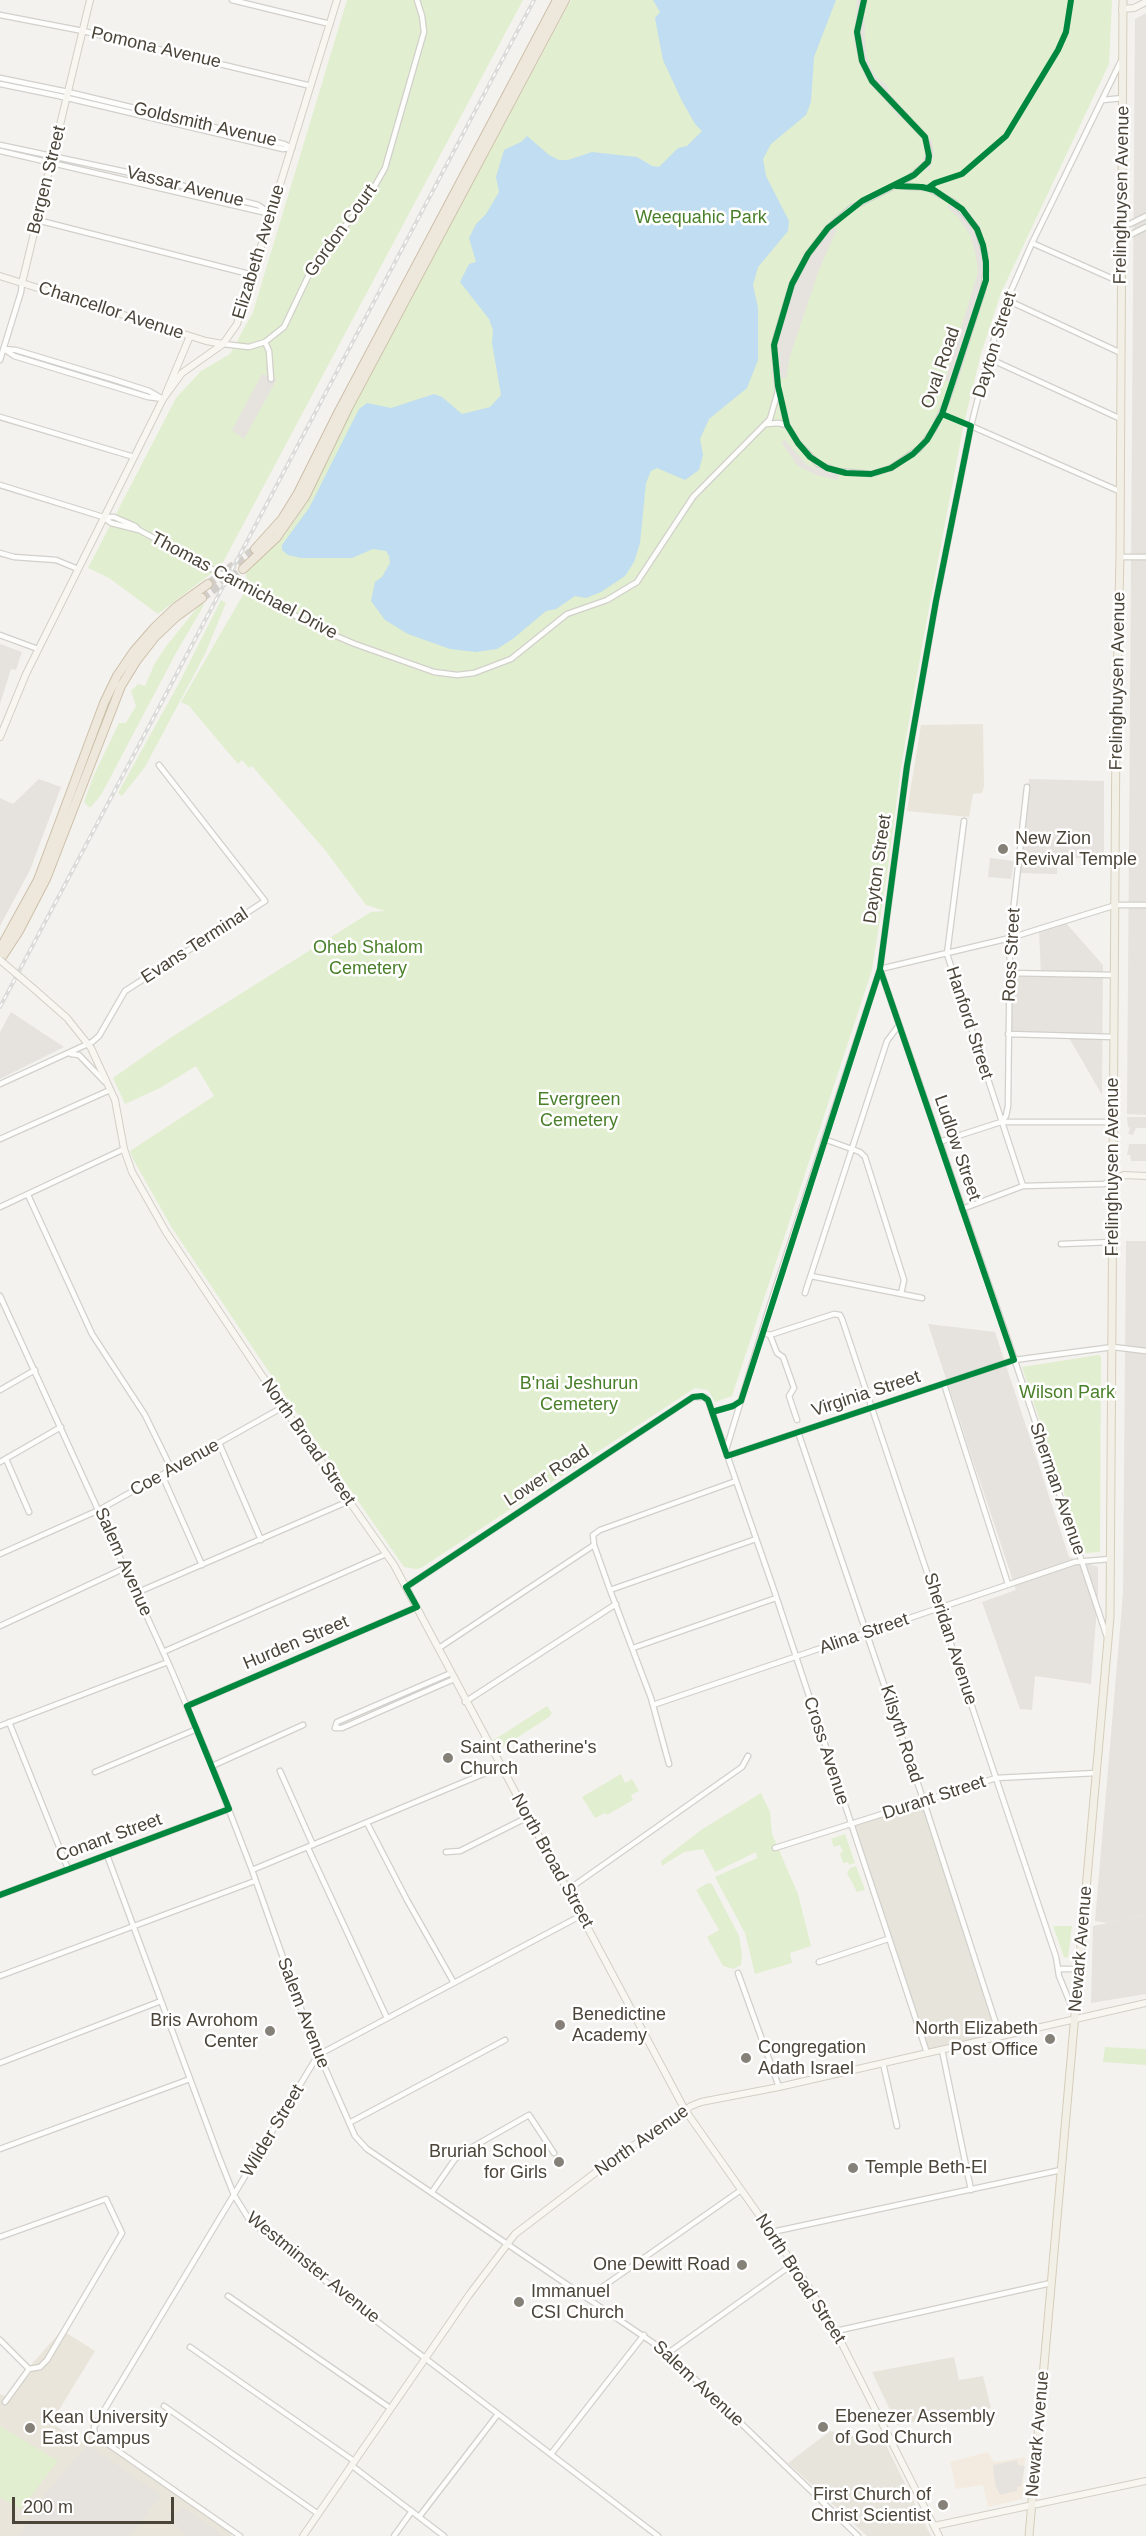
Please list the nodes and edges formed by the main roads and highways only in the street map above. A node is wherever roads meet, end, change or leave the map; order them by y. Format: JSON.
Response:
{"nodes":[{"id":1,"x":90,"y":0,"type":"edge"},
{"id":2,"x":337,"y":0,"type":"edge"},
{"id":3,"x":557,"y":0,"type":"edge"},
{"id":4,"x":565,"y":0,"type":"edge"},
{"id":5,"x":1123,"y":0,"type":"edge"},
{"id":6,"x":1146,"y":2,"type":"edge"},
{"id":7,"x":1122,"y":9,"type":"junction"},
{"id":8,"x":0,"y":276,"type":"edge"},
{"id":9,"x":22,"y":283,"type":"junction"},
{"id":10,"x":190,"y":336,"type":"junction"},
{"id":11,"x":222,"y":344,"type":"junction"},
{"id":12,"x":164,"y":399,"type":"junction"},
{"id":13,"x":255,"y":549,"type":"tunnel mouth"},
{"id":14,"x":243,"y":569,"type":"tunnel mouth"},
{"id":15,"x":208,"y":584,"type":"tunnel mouth"},
{"id":16,"x":202,"y":598,"type":"tunnel mouth"},
{"id":17,"x":0,"y":737,"type":"edge"},
{"id":18,"x":0,"y":949,"type":"edge"},
{"id":19,"x":0,"y":960,"type":"edge"},
{"id":20,"x":1146,"y":1176,"type":"edge"},
{"id":21,"x":1113,"y":1180,"type":"junction"},
{"id":22,"x":1113,"y":1362,"type":"joint"},
{"id":23,"x":1146,"y":2003,"type":"edge"},
{"id":24,"x":1075,"y":2016,"type":"junction"},
{"id":25,"x":685,"y":2110,"type":"junction"},
{"id":26,"x":1146,"y":2481,"type":"edge"},
{"id":27,"x":1032,"y":2505,"type":"junction"},
{"id":28,"x":934,"y":2526,"type":"junction"},
{"id":29,"x":303,"y":2536,"type":"edge"},
{"id":30,"x":939,"y":2536,"type":"edge"},
{"id":31,"x":1029,"y":2536,"type":"edge"}],
"edges":[{"from":1,"to":9,"type":"main road","name":"Bergen Street"},
{"from":2,"to":11,"type":"main road","name":"Elizabeth Avenue"},
{"from":3,"to":13,"type":"highway"},
{"from":4,"to":14,"type":"highway"},
{"from":5,"to":7,"type":"main road","name":"Frelinghuysen Avenue"},
{"from":6,"to":7,"type":"main road"},
{"from":7,"to":21,"type":"main road","name":"Frelinghuysen Avenue"},
{"from":8,"to":9,"type":"main road","name":"Chancellor Avenue"},
{"from":9,"to":10,"type":"main road","name":"Chancellor Avenue"},
{"from":10,"to":11,"type":"main road","name":"Chancellor Avenue"},
{"from":10,"to":12,"type":"main road"},
{"from":11,"to":12,"type":"main road","name":"Elizabeth Avenue"},
{"from":12,"to":17,"type":"main road","name":"Elizabeth Avenue"},
{"from":15,"to":18,"type":"highway"},
{"from":16,"to":19,"type":"highway"},
{"from":19,"to":25,"type":"main road","name":"North Broad Street","bridge":true},
{"from":20,"to":21,"type":"main road"},
{"from":21,"to":22,"type":"main road","name":"Frelinghuysen Avenue"},
{"from":22,"to":24,"type":"main road","name":"Newark Avenue"},
{"from":23,"to":24,"type":"main road","name":"North Avenue"},
{"from":24,"to":25,"type":"main road","name":"North Avenue"},
{"from":24,"to":27,"type":"main road","name":"Newark Avenue"},
{"from":25,"to":28,"type":"main road","name":"North Broad Street"},
{"from":25,"to":29,"type":"main road","name":"North Avenue"},
{"from":26,"to":27,"type":"main road"},
{"from":27,"to":28,"type":"main road"},
{"from":27,"to":31,"type":"main road","name":"Newark Avenue"},
{"from":28,"to":30,"type":"main road","name":"North Broad Street"}]}
